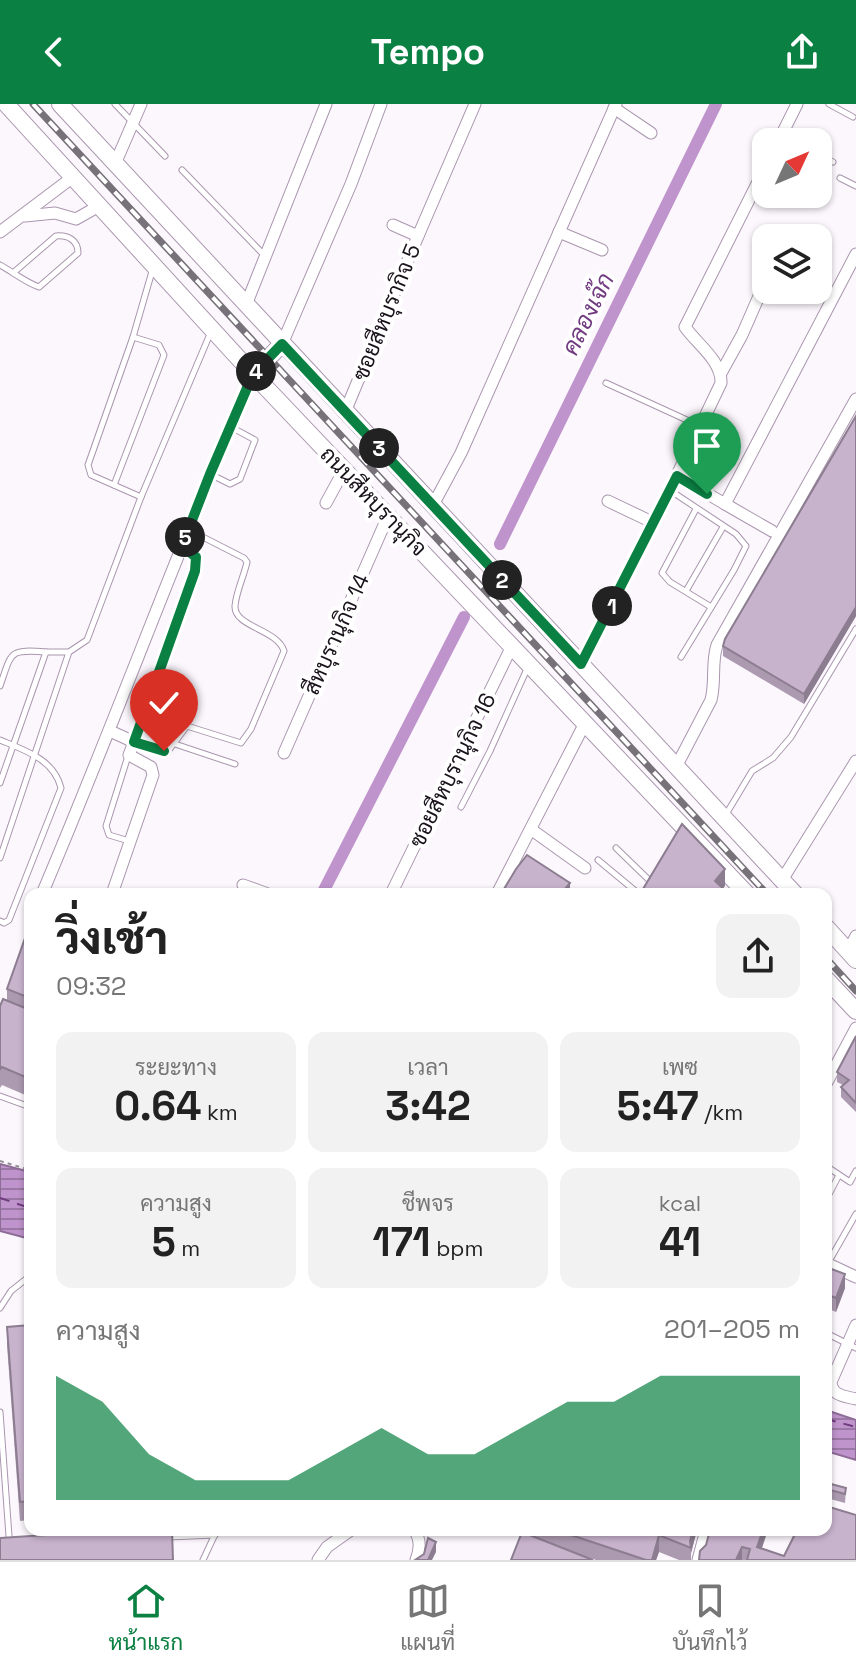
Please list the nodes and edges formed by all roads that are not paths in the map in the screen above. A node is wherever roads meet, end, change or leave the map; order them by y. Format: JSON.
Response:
{"nodes":[{"id":1,"x":6,"y":104,"type":"edge"},
{"id":2,"x":60,"y":104,"type":"edge"},
{"id":3,"x":115,"y":104,"type":"edge"},
{"id":4,"x":141,"y":104,"type":"edge"},
{"id":5,"x":326,"y":104,"type":"edge"},
{"id":6,"x":381,"y":104,"type":"edge"},
{"id":7,"x":475,"y":104,"type":"edge"},
{"id":8,"x":797,"y":104,"type":"edge"},
{"id":9,"x":829,"y":104,"type":"edge"},
{"id":10,"x":615,"y":106,"type":"edge"},
{"id":11,"x":853,"y":117,"type":"dead end"},
{"id":12,"x":133,"y":123,"type":"junction"},
{"id":13,"x":785,"y":128,"type":"edge"},
{"id":14,"x":651,"y":133,"type":"dead end"},
{"id":15,"x":165,"y":156,"type":"dead end"},
{"id":16,"x":115,"y":164,"type":"junction"},
{"id":17,"x":182,"y":170,"type":"dead end"},
{"id":18,"x":73,"y":177,"type":"junction"},
{"id":19,"x":840,"y":178,"type":"dead end"},
{"id":20,"x":856,"y":186,"type":"edge"},
{"id":21,"x":752,"y":194,"type":"edge"},
{"id":22,"x":99,"y":206,"type":"junction"},
{"id":23,"x":22,"y":216,"type":"junction"},
{"id":24,"x":393,"y":225,"type":"dead end"},
{"id":25,"x":0,"y":232,"type":"edge"},
{"id":26,"x":559,"y":232,"type":"junction"},
{"id":27,"x":418,"y":236,"type":"junction"},
{"id":28,"x":602,"y":250,"type":"dead end"},
{"id":29,"x":856,"y":254,"type":"edge"},
{"id":30,"x":266,"y":257,"type":"junction"},
{"id":31,"x":0,"y":265,"type":"edge"},
{"id":32,"x":154,"y":266,"type":"junction"},
{"id":33,"x":13,"y":273,"type":"junction"},
{"id":34,"x":851,"y":278,"type":"edge"},
{"id":35,"x":756,"y":304,"type":"edge"},
{"id":36,"x":246,"y":305,"type":"junction"},
{"id":37,"x":212,"y":329,"type":"junction"},
{"id":38,"x":133,"y":337,"type":"junction"},
{"id":39,"x":282,"y":344,"type":"junction"},
{"id":40,"x":721,"y":373,"type":"junction"},
{"id":41,"x":253,"y":374,"type":"junction"},
{"id":42,"x":606,"y":383,"type":"dead end"},
{"id":43,"x":856,"y":399,"type":"edge"},
{"id":44,"x":345,"y":412,"type":"junction"},
{"id":45,"x":231,"y":426,"type":"junction"},
{"id":46,"x":700,"y":426,"type":"junction"},
{"id":47,"x":344,"y":470,"type":"junction"},
{"id":48,"x":210,"y":474,"type":"junction"},
{"id":49,"x":677,"y":476,"type":"junction"},
{"id":50,"x":114,"y":485,"type":"junction"},
{"id":51,"x":670,"y":490,"type":"junction"},
{"id":52,"x":141,"y":497,"type":"junction"},
{"id":53,"x":608,"y":501,"type":"dead end"},
{"id":54,"x":326,"y":503,"type":"dead end"},
{"id":55,"x":725,"y":504,"type":"junction"},
{"id":56,"x":433,"y":505,"type":"junction"},
{"id":57,"x":696,"y":509,"type":"junction"},
{"id":58,"x":388,"y":516,"type":"junction"},
{"id":59,"x":654,"y":523,"type":"junction"},
{"id":60,"x":723,"y":527,"type":"junction"},
{"id":61,"x":187,"y":530,"type":"junction"},
{"id":62,"x":772,"y":531,"type":"dead end"},
{"id":63,"x":182,"y":546,"type":"junction"},
{"id":64,"x":686,"y":591,"type":"junction"},
{"id":65,"x":711,"y":607,"type":"junction"},
{"id":66,"x":856,"y":629,"type":"edge"},
{"id":67,"x":512,"y":646,"type":"junction"},
{"id":68,"x":46,"y":652,"type":"junction"},
{"id":69,"x":69,"y":652,"type":"junction"},
{"id":70,"x":681,"y":657,"type":"dead end"},
{"id":71,"x":529,"y":664,"type":"junction"},
{"id":72,"x":581,"y":664,"type":"junction"},
{"id":73,"x":0,"y":686,"type":"edge"},
{"id":74,"x":585,"y":723,"type":"junction"},
{"id":75,"x":110,"y":731,"type":"junction"},
{"id":76,"x":0,"y":740,"type":"edge"},
{"id":77,"x":134,"y":742,"type":"junction"},
{"id":78,"x":175,"y":744,"type":"junction"},
{"id":79,"x":13,"y":746,"type":"junction"},
{"id":80,"x":284,"y":753,"type":"dead end"},
{"id":81,"x":129,"y":755,"type":"junction"},
{"id":82,"x":35,"y":756,"type":"junction"},
{"id":83,"x":856,"y":761,"type":"edge"},
{"id":84,"x":235,"y":764,"type":"dead end"},
{"id":85,"x":677,"y":765,"type":"junction"},
{"id":86,"x":0,"y":783,"type":"edge"},
{"id":87,"x":461,"y":807,"type":"dead end"},
{"id":88,"x":725,"y":817,"type":"junction"},
{"id":89,"x":532,"y":830,"type":"junction"},
{"id":90,"x":129,"y":841,"type":"junction"},
{"id":91,"x":616,"y":848,"type":"dead end"},
{"id":92,"x":1,"y":850,"type":"edge"},
{"id":93,"x":0,"y":858,"type":"edge"},
{"id":94,"x":598,"y":860,"type":"dead end"},
{"id":95,"x":585,"y":868,"type":"dead end"},
{"id":96,"x":656,"y":869,"type":"edge"},
{"id":97,"x":649,"y":880,"type":"junction"},
{"id":98,"x":782,"y":880,"type":"junction"},
{"id":99,"x":243,"y":885,"type":"dead end"},
{"id":100,"x":45,"y":888,"type":"edge"},
{"id":101,"x":114,"y":888,"type":"edge"},
{"id":102,"x":251,"y":888,"type":"edge"},
{"id":103,"x":394,"y":888,"type":"edge"},
{"id":104,"x":500,"y":888,"type":"edge"},
{"id":105,"x":633,"y":888,"type":"edge"},
{"id":106,"x":644,"y":888,"type":"edge"},
{"id":107,"x":741,"y":888,"type":"edge"},
{"id":108,"x":789,"y":888,"type":"edge"},
{"id":109,"x":0,"y":921,"type":"edge"},
{"id":110,"x":832,"y":932,"type":"edge"},
{"id":111,"x":853,"y":949,"type":"edge"},
{"id":112,"x":832,"y":985,"type":"edge"},
{"id":113,"x":856,"y":1011,"type":"edge"},
{"id":114,"x":856,"y":1028,"type":"edge"},
{"id":115,"x":832,"y":1073,"type":"edge"},
{"id":116,"x":0,"y":1096,"type":"edge"},
{"id":117,"x":24,"y":1105,"type":"edge"},
{"id":118,"x":832,"y":1170,"type":"edge"},
{"id":119,"x":856,"y":1171,"type":"edge"},
{"id":120,"x":839,"y":1175,"type":"junction"},
{"id":121,"x":853,"y":1184,"type":"edge"},
{"id":122,"x":832,"y":1188,"type":"edge"},
{"id":123,"x":856,"y":1214,"type":"edge"},
{"id":124,"x":832,"y":1255,"type":"edge"},
{"id":125,"x":832,"y":1265,"type":"edge"},
{"id":126,"x":855,"y":1275,"type":"edge"},
{"id":127,"x":24,"y":1281,"type":"edge"},
{"id":128,"x":0,"y":1308,"type":"edge"},
{"id":129,"x":856,"y":1325,"type":"edge"},
{"id":130,"x":832,"y":1336,"type":"edge"},
{"id":131,"x":852,"y":1346,"type":"edge"},
{"id":132,"x":832,"y":1380,"type":"edge"},
{"id":133,"x":832,"y":1390,"type":"edge"},
{"id":134,"x":856,"y":1399,"type":"edge"},
{"id":135,"x":0,"y":1412,"type":"edge"},
{"id":136,"x":1,"y":1428,"type":"edge"},
{"id":137,"x":2,"y":1459,"type":"edge"},
{"id":138,"x":3,"y":1489,"type":"edge"},
{"id":139,"x":9,"y":1536,"type":"edge"},
{"id":140,"x":179,"y":1536,"type":"edge"},
{"id":141,"x":214,"y":1536,"type":"edge"},
{"id":142,"x":343,"y":1536,"type":"edge"},
{"id":143,"x":417,"y":1536,"type":"edge"},
{"id":144,"x":704,"y":1536,"type":"edge"},
{"id":145,"x":160,"y":1538,"type":"edge"},
{"id":146,"x":203,"y":1560,"type":"edge"},
{"id":147,"x":318,"y":1560,"type":"edge"},
{"id":148,"x":416,"y":1560,"type":"edge"},
{"id":149,"x":698,"y":1560,"type":"edge"}],
"edges":[{"from":1,"to":18,"type":"main road","name":"ถนนสีหบุรานุกิจ"},
{"from":2,"to":16,"type":"main road","name":"ถนนสีหบุรานุกิจ"},
{"from":3,"to":12,"type":"lane"},
{"from":4,"to":12,"type":"street"},
{"from":5,"to":30,"type":"street"},
{"from":6,"to":39,"type":"street"},
{"from":7,"to":27,"type":"street"},
{"from":8,"to":13,"type":"street"},
{"from":9,"to":11,"type":"lane"},
{"from":10,"to":14,"type":"street"},
{"from":10,"to":26,"type":"street"},
{"from":12,"to":15,"type":"lane"},
{"from":12,"to":16,"type":"street"},
{"from":16,"to":36,"type":"main road","name":"ถนนสีหบุรานุกิจ"},
{"from":17,"to":30,"type":"lane"},
{"from":18,"to":22,"type":"main road","name":"ถนนสีหบุรานุกิจ"},
{"from":18,"to":23,"type":"street"},
{"from":19,"to":20,"type":"lane"},
{"from":21,"to":40,"type":"street"},
{"from":22,"to":23,"type":"street"},
{"from":22,"to":32,"type":"main road","name":"ถนนสีหบุรานุกิจ"},
{"from":23,"to":25,"type":"street"},
{"from":24,"to":27,"type":"street","name":"ซอยสีหบุรากิจ 5"},
{"from":26,"to":28,"type":"street"},
{"from":26,"to":56,"type":"street"},
{"from":27,"to":44,"type":"street","name":"ซอยสีหบุรากิจ 5"},
{"from":29,"to":34,"type":"street"},
{"from":30,"to":36,"type":"street"},
{"from":31,"to":33,"type":"lane"},
{"from":32,"to":37,"type":"main road","name":"ถนนสีหบุรานุกิจ"},
{"from":32,"to":38,"type":"lane"},
{"from":33,"to":33,"type":"lane"},
{"from":34,"to":55,"type":"street"},
{"from":35,"to":40,"type":"street"},
{"from":36,"to":39,"type":"main road","name":"ถนนสีหบุรานุกิจ"},
{"from":37,"to":41,"type":"main road","name":"ถนนสีหบุรานุกิจ"},
{"from":37,"to":52,"type":"lane"},
{"from":38,"to":50,"type":"lane"},
{"from":38,"to":50,"type":"lane"},
{"from":39,"to":41,"type":"main road"},
{"from":39,"to":44,"type":"main road","name":"ถนนสีหบุรานุกิจ"},
{"from":40,"to":46,"type":"street"},
{"from":41,"to":45,"type":"street"},
{"from":41,"to":47,"type":"main road","name":"ถนนสีหบุรานุกิจ"},
{"from":42,"to":46,"type":"lane"},
{"from":43,"to":85,"type":"street"},
{"from":44,"to":56,"type":"main road","name":"ถนนสีหบุรานุกิจ"},
{"from":45,"to":48,"type":"street"},
{"from":45,"to":48,"type":"lane"},
{"from":46,"to":49,"type":"street"},
{"from":47,"to":54,"type":"street"},
{"from":47,"to":58,"type":"main road","name":"ถนนสีหบุรานุกิจ"},
{"from":48,"to":61,"type":"street"},
{"from":49,"to":51,"type":"street"},
{"from":49,"to":55,"type":"street"},
{"from":50,"to":52,"type":"lane"},
{"from":51,"to":57,"type":"lane"},
{"from":51,"to":59,"type":"street"},
{"from":52,"to":69,"type":"lane"},
{"from":53,"to":59,"type":"street"},
{"from":55,"to":62,"type":"street"},
{"from":56,"to":72,"type":"main road","name":"ถนนสีหบุรานุกิจ"},
{"from":57,"to":60,"type":"lane"},
{"from":57,"to":64,"type":"lane"},
{"from":58,"to":67,"type":"main road","name":"ถนนสีหบุรานุกิจ"},
{"from":58,"to":80,"type":"street","name":"สีหบุรานุกิจ 14"},
{"from":59,"to":72,"type":"street"},
{"from":60,"to":64,"type":"lane"},
{"from":60,"to":65,"type":"lane"},
{"from":61,"to":63,"type":"street"},
{"from":61,"to":78,"type":"lane"},
{"from":63,"to":75,"type":"street"},
{"from":63,"to":77,"type":"street"},
{"from":64,"to":65,"type":"lane"},
{"from":65,"to":70,"type":"lane"},
{"from":66,"to":88,"type":"lane"},
{"from":67,"to":71,"type":"main road","name":"ถนนสีหบุรานุกิจ"},
{"from":67,"to":103,"type":"street","name":"ซอยสีหบุรานุกิจ 16"},
{"from":68,"to":69,"type":"lane"},
{"from":68,"to":73,"type":"lane"},
{"from":68,"to":79,"type":"lane"},
{"from":69,"to":82,"type":"lane"},
{"from":71,"to":74,"type":"main road","name":"ถนนสีหบุรานุกิจ"},
{"from":71,"to":87,"type":"lane"},
{"from":72,"to":85,"type":"main road","name":"ถนนสีหบุรานุกิจ"},
{"from":74,"to":89,"type":"street"},
{"from":74,"to":107,"type":"main road","name":"ถนนสีหบุรานุกิจ"},
{"from":75,"to":77,"type":"street"},
{"from":75,"to":100,"type":"street"},
{"from":76,"to":79,"type":"lane"},
{"from":77,"to":78,"type":"lane"},
{"from":77,"to":81,"type":"street"},
{"from":78,"to":84,"type":"lane"},
{"from":79,"to":82,"type":"lane"},
{"from":79,"to":86,"type":"lane"},
{"from":81,"to":90,"type":"street"},
{"from":81,"to":90,"type":"lane"},
{"from":82,"to":92,"type":"lane"},
{"from":82,"to":109,"type":"lane"},
{"from":83,"to":98,"type":"street"},
{"from":85,"to":88,"type":"main road","name":"ถนนสีหบุรานุกิจ"},
{"from":88,"to":98,"type":"main road","name":"ถนนสีหบุรานุกิจ"},
{"from":89,"to":95,"type":"street"},
{"from":89,"to":104,"type":"street"},
{"from":90,"to":101,"type":"street"},
{"from":91,"to":97,"type":"lane"},
{"from":92,"to":93,"type":"lane"},
{"from":94,"to":105,"type":"lane"},
{"from":96,"to":97,"type":"street"},
{"from":97,"to":106,"type":"street"},
{"from":98,"to":108,"type":"main road","name":"ถนนสีหบุรานุกิจ"},
{"from":99,"to":102,"type":"street"},
{"from":110,"to":111,"type":"main road"},
{"from":112,"to":113,"type":"main road"},
{"from":114,"to":115,"type":"street"},
{"from":116,"to":117,"type":"lane"},
{"from":118,"to":120,"type":"lane"},
{"from":119,"to":121,"type":"lane"},
{"from":120,"to":121,"type":"lane"},
{"from":120,"to":122,"type":"lane"},
{"from":123,"to":124,"type":"lane"},
{"from":125,"to":126,"type":"street"},
{"from":127,"to":128,"type":"lane"},
{"from":129,"to":131,"type":"street"},
{"from":130,"to":131,"type":"lane"},
{"from":131,"to":132,"type":"street"},
{"from":133,"to":134,"type":"street"},
{"from":135,"to":136,"type":"lane"},
{"from":136,"to":137,"type":"lane"},
{"from":137,"to":138,"type":"lane"},
{"from":138,"to":139,"type":"lane"},
{"from":140,"to":145,"type":"lane"},
{"from":141,"to":146,"type":"lane"},
{"from":142,"to":147,"type":"street"},
{"from":143,"to":148,"type":"street"},
{"from":144,"to":149,"type":"street"}]}
